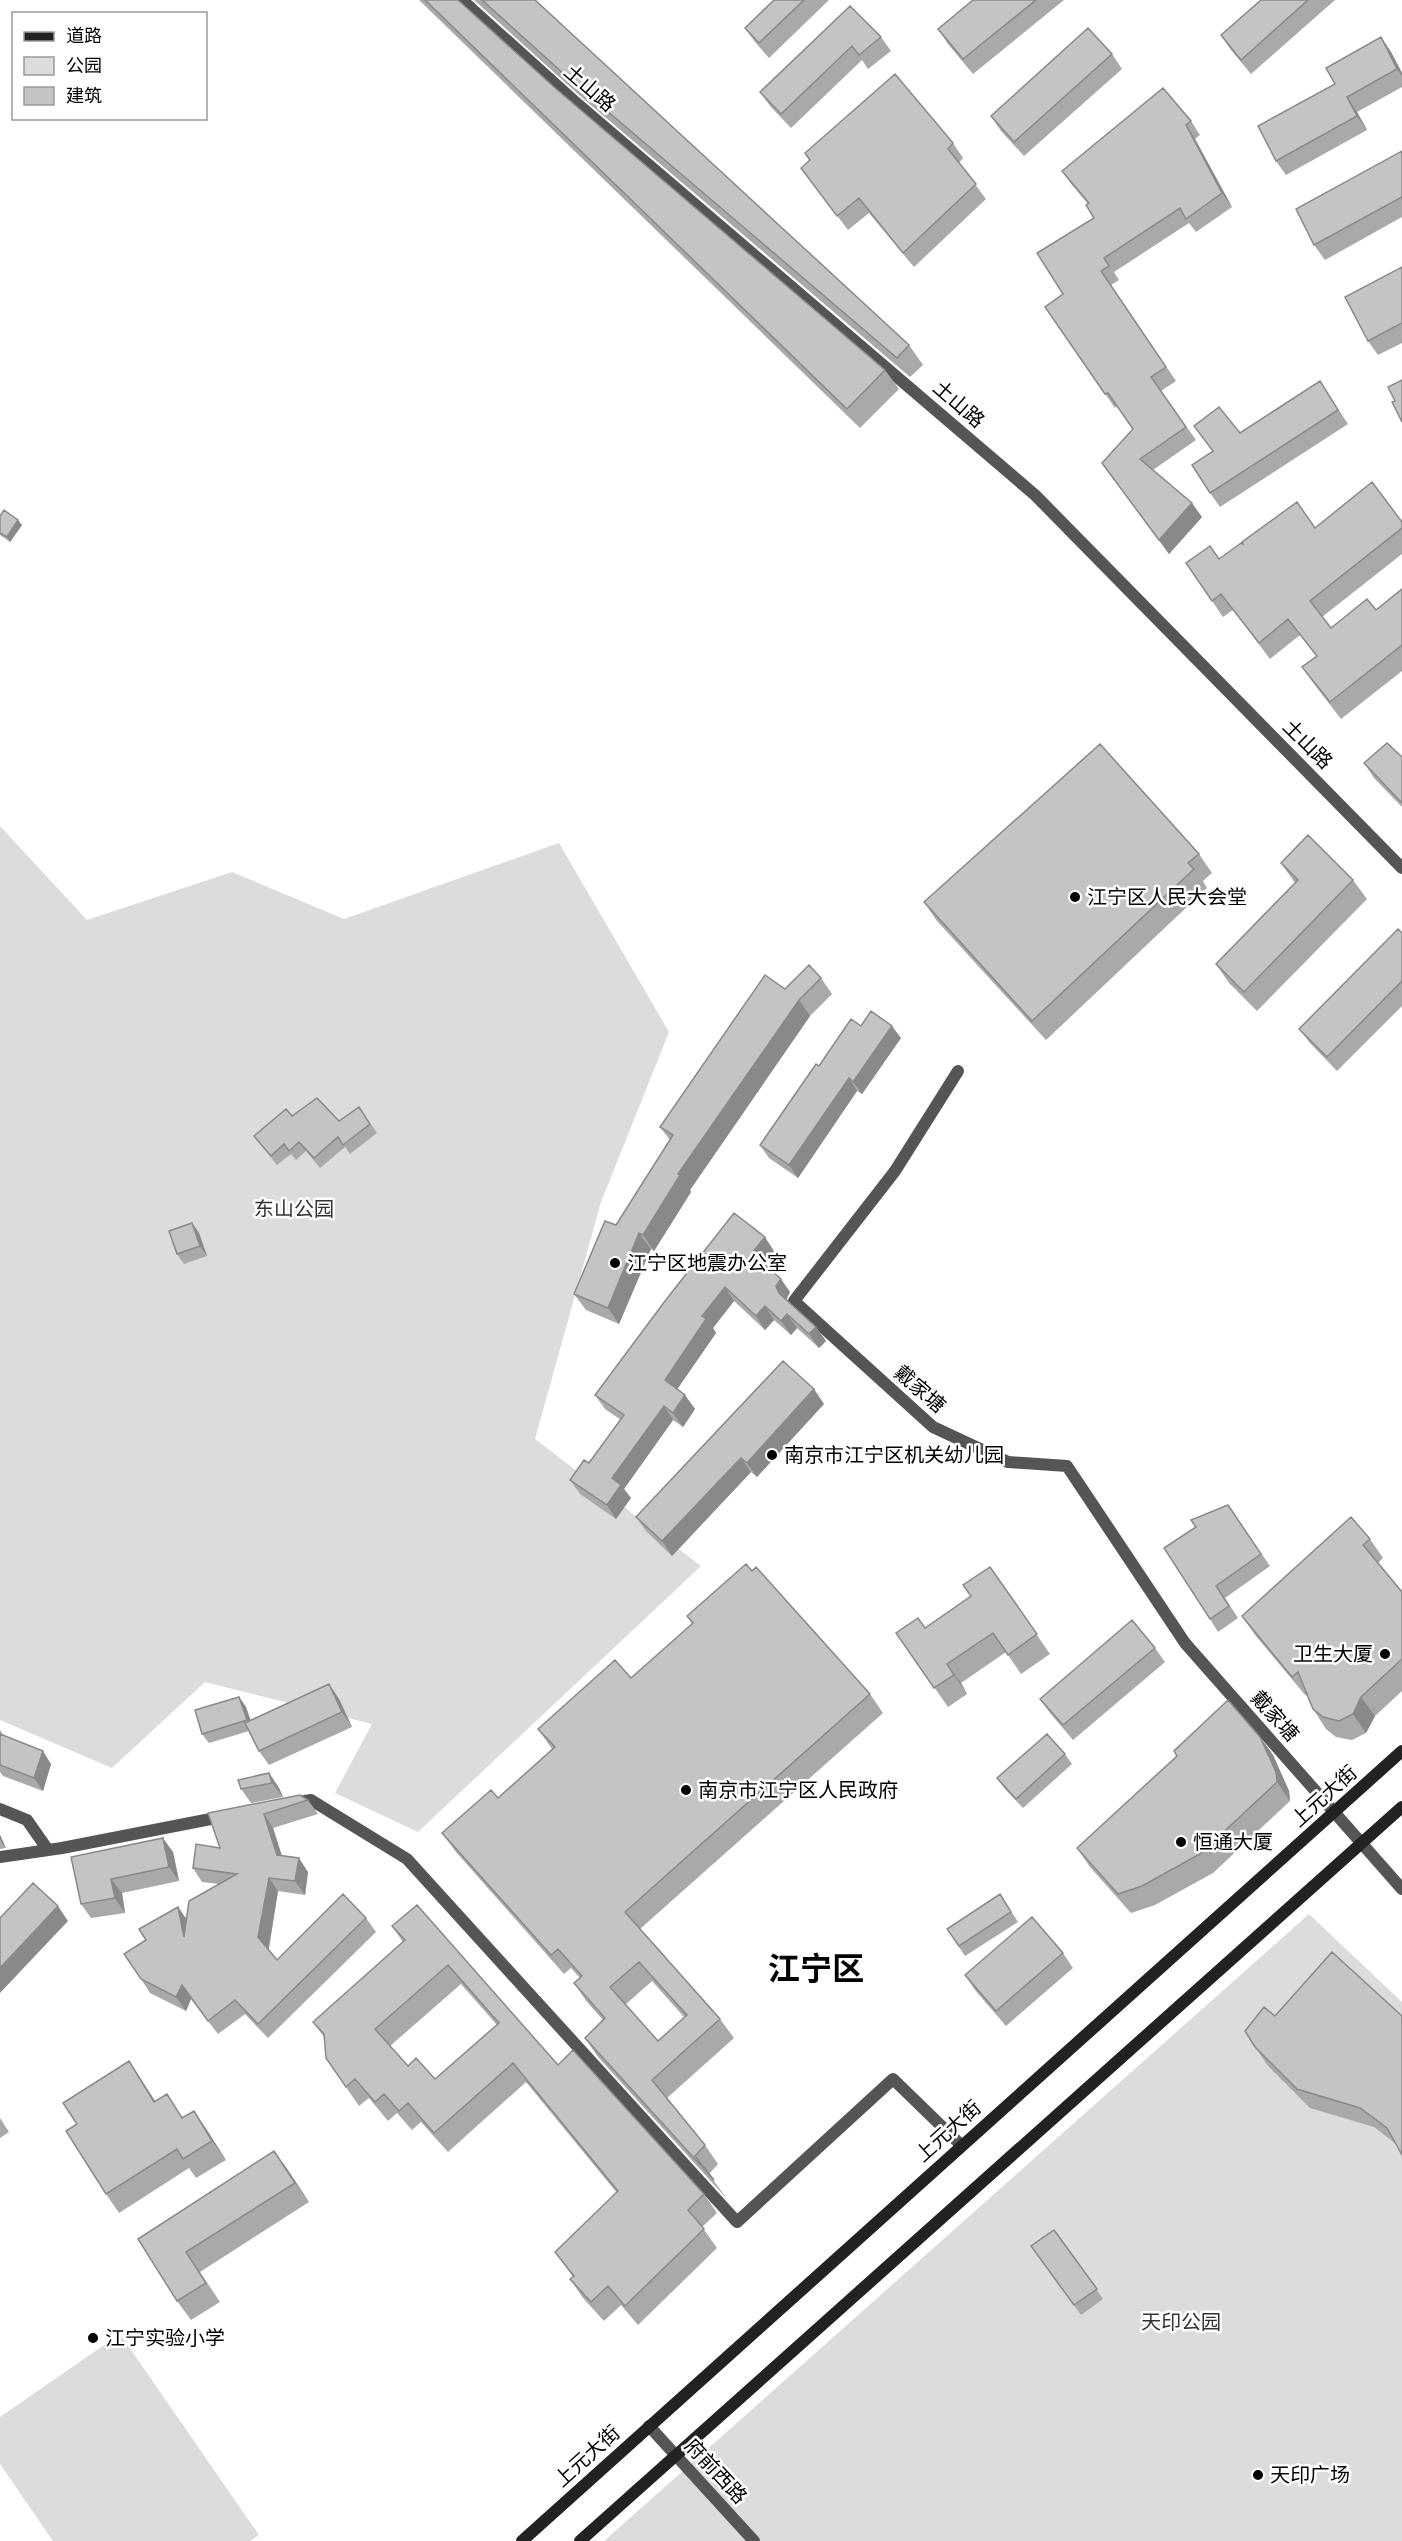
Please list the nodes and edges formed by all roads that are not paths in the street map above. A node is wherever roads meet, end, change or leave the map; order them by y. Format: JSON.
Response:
{"nodes":[{"id":1,"x":462,"y":0,"type":"edge"},
{"id":2,"x":1402,"y":868,"type":"edge"},
{"id":3,"x":958,"y":1071,"type":"dead end"},
{"id":4,"x":1402,"y":1751,"type":"edge"},
{"id":5,"x":277,"y":1806,"type":"edge"},
{"id":6,"x":1402,"y":1807,"type":"edge"},
{"id":7,"x":0,"y":1809,"type":"edge"},
{"id":8,"x":243,"y":1813,"type":"edge"},
{"id":9,"x":1335,"y":1813,"type":"junction"},
{"id":10,"x":1362,"y":1844,"type":"junction"},
{"id":11,"x":48,"y":1850,"type":"junction"},
{"id":12,"x":0,"y":1857,"type":"edge"},
{"id":13,"x":1402,"y":1889,"type":"edge"},
{"id":14,"x":961,"y":2145,"type":"junction"},
{"id":15,"x":650,"y":2426,"type":"junction"},
{"id":16,"x":675,"y":2456,"type":"junction"},
{"id":17,"x":522,"y":2541,"type":"edge"},
{"id":18,"x":580,"y":2541,"type":"edge"},
{"id":19,"x":754,"y":2541,"type":"edge"}],
"edges":[{"from":1,"to":2,"type":"street","name":"土山路"},
{"from":3,"to":9,"type":"street","name":"戴家塘"},
{"from":4,"to":9,"type":"main road","name":"上元大街"},
{"from":5,"to":14,"type":"street"},
{"from":6,"to":10,"type":"main road"},
{"from":7,"to":11,"type":"street"},
{"from":8,"to":11,"type":"street"},
{"from":9,"to":10,"type":"street"},
{"from":9,"to":14,"type":"main road","name":"上元大街"},
{"from":10,"to":13,"type":"street"},
{"from":10,"to":16,"type":"main road"},
{"from":11,"to":12,"type":"street"},
{"from":14,"to":15,"type":"main road","name":"上元大街"},
{"from":15,"to":16,"type":"street","name":"府前西路"},
{"from":15,"to":17,"type":"main road","name":"上元大街"},
{"from":16,"to":18,"type":"main road"},
{"from":16,"to":19,"type":"street","name":"府前西路"}]}
